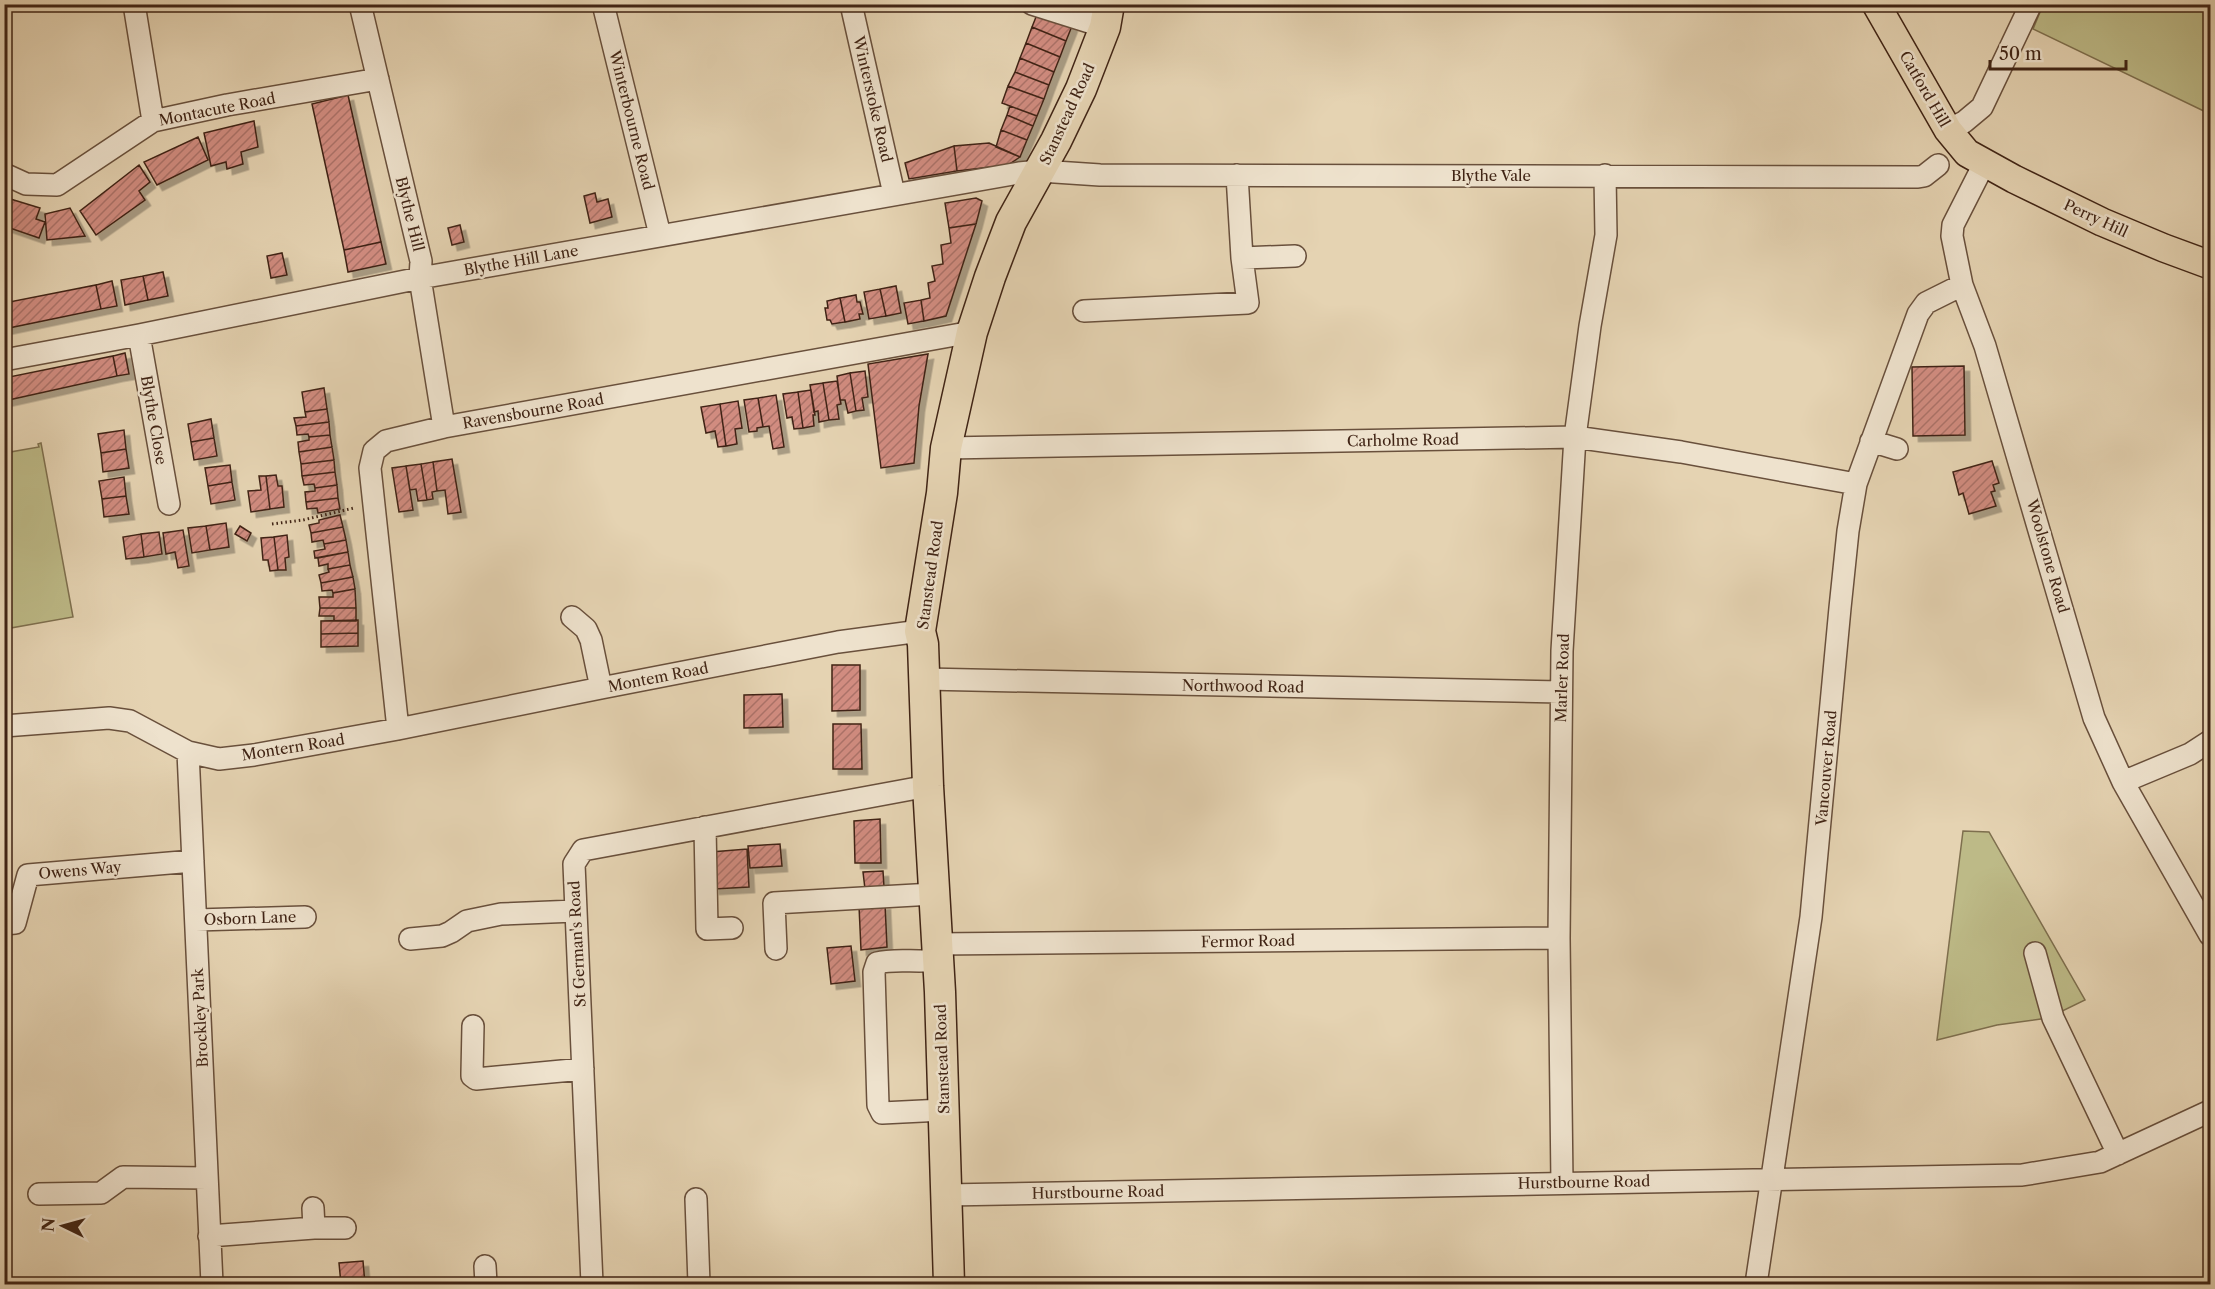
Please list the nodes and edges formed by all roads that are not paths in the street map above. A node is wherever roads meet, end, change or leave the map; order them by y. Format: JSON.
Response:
{"nodes":[{"id":1,"x":134,"y":4,"type":"edge"},
{"id":2,"x":360,"y":4,"type":"edge"},
{"id":3,"x":603,"y":4,"type":"edge"},
{"id":4,"x":851,"y":4,"type":"edge"},
{"id":5,"x":1032,"y":4,"type":"edge"},
{"id":6,"x":1876,"y":4,"type":"edge"},
{"id":7,"x":2031,"y":4,"type":"edge"},
{"id":8,"x":1107,"y":16,"type":"edge"},
{"id":9,"x":378,"y":79,"type":"junction"},
{"id":10,"x":153,"y":121,"type":"junction"},
{"id":11,"x":1948,"y":130,"type":"junction"},
{"id":12,"x":1984,"y":164,"type":"junction"},
{"id":13,"x":1938,"y":165,"type":"dead end"},
{"id":14,"x":1040,"y":171,"type":"junction"},
{"id":15,"x":4,"y":174,"type":"edge"},
{"id":16,"x":1605,"y":175,"type":"junction"},
{"id":17,"x":1237,"y":176,"type":"junction"},
{"id":18,"x":894,"y":194,"type":"junction"},
{"id":19,"x":660,"y":235,"type":"junction"},
{"id":20,"x":1295,"y":256,"type":"dead end"},
{"id":21,"x":1242,"y":258,"type":"junction"},
{"id":22,"x":2211,"y":265,"type":"edge"},
{"id":23,"x":420,"y":278,"type":"junction"},
{"id":24,"x":1962,"y":285,"type":"junction"},
{"id":25,"x":1084,"y":311,"type":"dead end"},
{"id":26,"x":972,"y":332,"type":"junction"},
{"id":27,"x":139,"y":335,"type":"junction"},
{"id":28,"x":4,"y":360,"type":"edge"},
{"id":29,"x":444,"y":426,"type":"junction"},
{"id":30,"x":1575,"y":437,"type":"junction"},
{"id":31,"x":1871,"y":441,"type":"junction"},
{"id":32,"x":946,"y":448,"type":"junction"},
{"id":33,"x":1897,"y":449,"type":"dead end"},
{"id":34,"x":1856,"y":484,"type":"junction"},
{"id":35,"x":170,"y":504,"type":"dead end"},
{"id":36,"x":572,"y":617,"type":"dead end"},
{"id":37,"x":920,"y":631,"type":"junction"},
{"id":38,"x":925,"y":679,"type":"junction"},
{"id":39,"x":601,"y":688,"type":"junction"},
{"id":40,"x":1561,"y":693,"type":"junction"},
{"id":41,"x":4,"y":726,"type":"edge"},
{"id":42,"x":398,"y":729,"type":"junction"},
{"id":43,"x":2211,"y":741,"type":"edge"},
{"id":44,"x":188,"y":752,"type":"junction"},
{"id":45,"x":2123,"y":782,"type":"junction"},
{"id":46,"x":928,"y":786,"type":"junction"},
{"id":47,"x":705,"y":827,"type":"junction"},
{"id":48,"x":193,"y":861,"type":"junction"},
{"id":49,"x":933,"y":894,"type":"junction"},
{"id":50,"x":575,"y":911,"type":"junction"},
{"id":51,"x":305,"y":917,"type":"dead end"},
{"id":52,"x":196,"y":920,"type":"junction"},
{"id":53,"x":4,"y":924,"type":"edge"},
{"id":54,"x":732,"y":928,"type":"dead end"},
{"id":55,"x":2211,"y":935,"type":"edge"},
{"id":56,"x":1560,"y":938,"type":"junction"},
{"id":57,"x":410,"y":939,"type":"dead end"},
{"id":58,"x":776,"y":949,"type":"dead end"},
{"id":59,"x":936,"y":952,"type":"junction"},
{"id":60,"x":2035,"y":953,"type":"dead end"},
{"id":61,"x":473,"y":1026,"type":"dead end"},
{"id":62,"x":583,"y":1069,"type":"junction"},
{"id":63,"x":943,"y":1110,"type":"junction"},
{"id":64,"x":2211,"y":1111,"type":"edge"},
{"id":65,"x":2118,"y":1154,"type":"junction"},
{"id":66,"x":207,"y":1178,"type":"junction"},
{"id":67,"x":1771,"y":1179,"type":"junction"},
{"id":68,"x":1562,"y":1183,"type":"junction"},
{"id":69,"x":39,"y":1194,"type":"dead end"},
{"id":70,"x":946,"y":1195,"type":"junction"},
{"id":71,"x":696,"y":1199,"type":"dead end"},
{"id":72,"x":345,"y":1228,"type":"dead end"},
{"id":73,"x":209,"y":1236,"type":"junction"},
{"id":74,"x":212,"y":1284,"type":"edge"},
{"id":75,"x":592,"y":1284,"type":"edge"},
{"id":76,"x":699,"y":1284,"type":"edge"},
{"id":77,"x":950,"y":1284,"type":"edge"},
{"id":78,"x":1756,"y":1284,"type":"edge"}],
"edges":[{"from":1,"to":10,"type":"street"},
{"from":2,"to":9,"type":"street","name":"Blythe Hill"},
{"from":3,"to":19,"type":"street","name":"Winterbourne Road"},
{"from":4,"to":18,"type":"street","name":"Winterstoke Road"},
{"from":5,"to":8,"type":"street"},
{"from":6,"to":11,"type":"main road","name":"Catford Hill"},
{"from":7,"to":11,"type":"street"},
{"from":8,"to":14,"type":"highway","name":"Stanstead Road"},
{"from":9,"to":10,"type":"street","name":"Montacute Road"},
{"from":9,"to":23,"type":"street","name":"Blythe Hill"},
{"from":10,"to":15,"type":"street","name":"Montacute Road"},
{"from":11,"to":12,"type":"main road","name":"Catford Hill"},
{"from":12,"to":22,"type":"main road","name":"Perry Hill"},
{"from":12,"to":24,"type":"street","name":"Woolstone Road"},
{"from":13,"to":16,"type":"street","name":"Blythe Vale"},
{"from":14,"to":17,"type":"street","name":"Blythe Vale"},
{"from":14,"to":18,"type":"street","name":"Blythe Hill Lane"},
{"from":14,"to":26,"type":"highway","name":"Stanstead Road"},
{"from":16,"to":17,"type":"street","name":"Blythe Vale"},
{"from":16,"to":30,"type":"street","name":"Marler Road"},
{"from":17,"to":21,"type":"street"},
{"from":18,"to":19,"type":"street","name":"Blythe Hill Lane"},
{"from":19,"to":23,"type":"street","name":"Blythe Hill Lane"},
{"from":20,"to":21,"type":"street"},
{"from":21,"to":25,"type":"street"},
{"from":23,"to":27,"type":"street","name":"Blythe Hill Lane"},
{"from":23,"to":29,"type":"street","name":"Blythe Hill"},
{"from":24,"to":31,"type":"street","name":"Vancouver Road"},
{"from":24,"to":45,"type":"street","name":"Woolstone Road"},
{"from":26,"to":29,"type":"street","name":"Ravensbourne Road"},
{"from":26,"to":32,"type":"highway","name":"Stanstead Road"},
{"from":27,"to":28,"type":"street","name":"Blythe Hill Lane"},
{"from":27,"to":35,"type":"street","name":"Blythe Close"},
{"from":29,"to":42,"type":"street","name":"Ravensbourne Road"},
{"from":30,"to":32,"type":"street","name":"Carholme Road"},
{"from":30,"to":34,"type":"street","name":"Carholme Road"},
{"from":30,"to":40,"type":"street","name":"Marler Road"},
{"from":31,"to":33,"type":"street"},
{"from":31,"to":34,"type":"street","name":"Vancouver Road"},
{"from":32,"to":37,"type":"highway","name":"Stanstead Road"},
{"from":34,"to":67,"type":"street","name":"Vancouver Road"},
{"from":36,"to":39,"type":"street"},
{"from":37,"to":38,"type":"highway","name":"Stanstead Road"},
{"from":37,"to":39,"type":"street","name":"Montem Road"},
{"from":38,"to":40,"type":"street","name":"Northwood Road"},
{"from":38,"to":46,"type":"highway","name":"Stanstead Road"},
{"from":39,"to":42,"type":"street","name":"Montem Road"},
{"from":40,"to":56,"type":"street","name":"Marler Road"},
{"from":41,"to":44,"type":"street"},
{"from":42,"to":44,"type":"street","name":"Montern Road"},
{"from":43,"to":45,"type":"street"},
{"from":44,"to":48,"type":"street","name":"Brockley Park"},
{"from":45,"to":55,"type":"street","name":"Woolstone Road"},
{"from":46,"to":47,"type":"street","name":"St German's Road"},
{"from":46,"to":49,"type":"highway","name":"Stanstead Road"},
{"from":47,"to":50,"type":"street","name":"St German's Road"},
{"from":47,"to":54,"type":"street"},
{"from":48,"to":52,"type":"street","name":"Brockley Park"},
{"from":48,"to":53,"type":"street","name":"Owens Way"},
{"from":49,"to":58,"type":"street"},
{"from":49,"to":59,"type":"highway","name":"Stanstead Road"},
{"from":50,"to":57,"type":"street"},
{"from":50,"to":62,"type":"street","name":"St German's Road"},
{"from":51,"to":52,"type":"street","name":"Osborn Lane"},
{"from":52,"to":66,"type":"street","name":"Brockley Park"},
{"from":56,"to":59,"type":"street","name":"Fermor Road"},
{"from":56,"to":68,"type":"street","name":"Marler Road"},
{"from":59,"to":63,"type":"highway","name":"Stanstead Road"},
{"from":59,"to":63,"type":"street","name":"Fermor Road"},
{"from":60,"to":65,"type":"street"},
{"from":61,"to":62,"type":"street"},
{"from":62,"to":75,"type":"street","name":"St German's Road"},
{"from":63,"to":70,"type":"highway","name":"Stanstead Road"},
{"from":64,"to":65,"type":"street","name":"Hurstbourne Road"},
{"from":65,"to":67,"type":"street","name":"Hurstbourne Road"},
{"from":66,"to":69,"type":"street"},
{"from":66,"to":73,"type":"street","name":"Brockley Park"},
{"from":67,"to":68,"type":"street","name":"Hurstbourne Road"},
{"from":67,"to":78,"type":"street","name":"Vancouver Road"},
{"from":68,"to":70,"type":"street","name":"Hurstbourne Road"},
{"from":70,"to":77,"type":"highway","name":"Stanstead Road"},
{"from":71,"to":76,"type":"street"},
{"from":72,"to":73,"type":"street"},
{"from":73,"to":74,"type":"street","name":"Brockley Park"}]}
